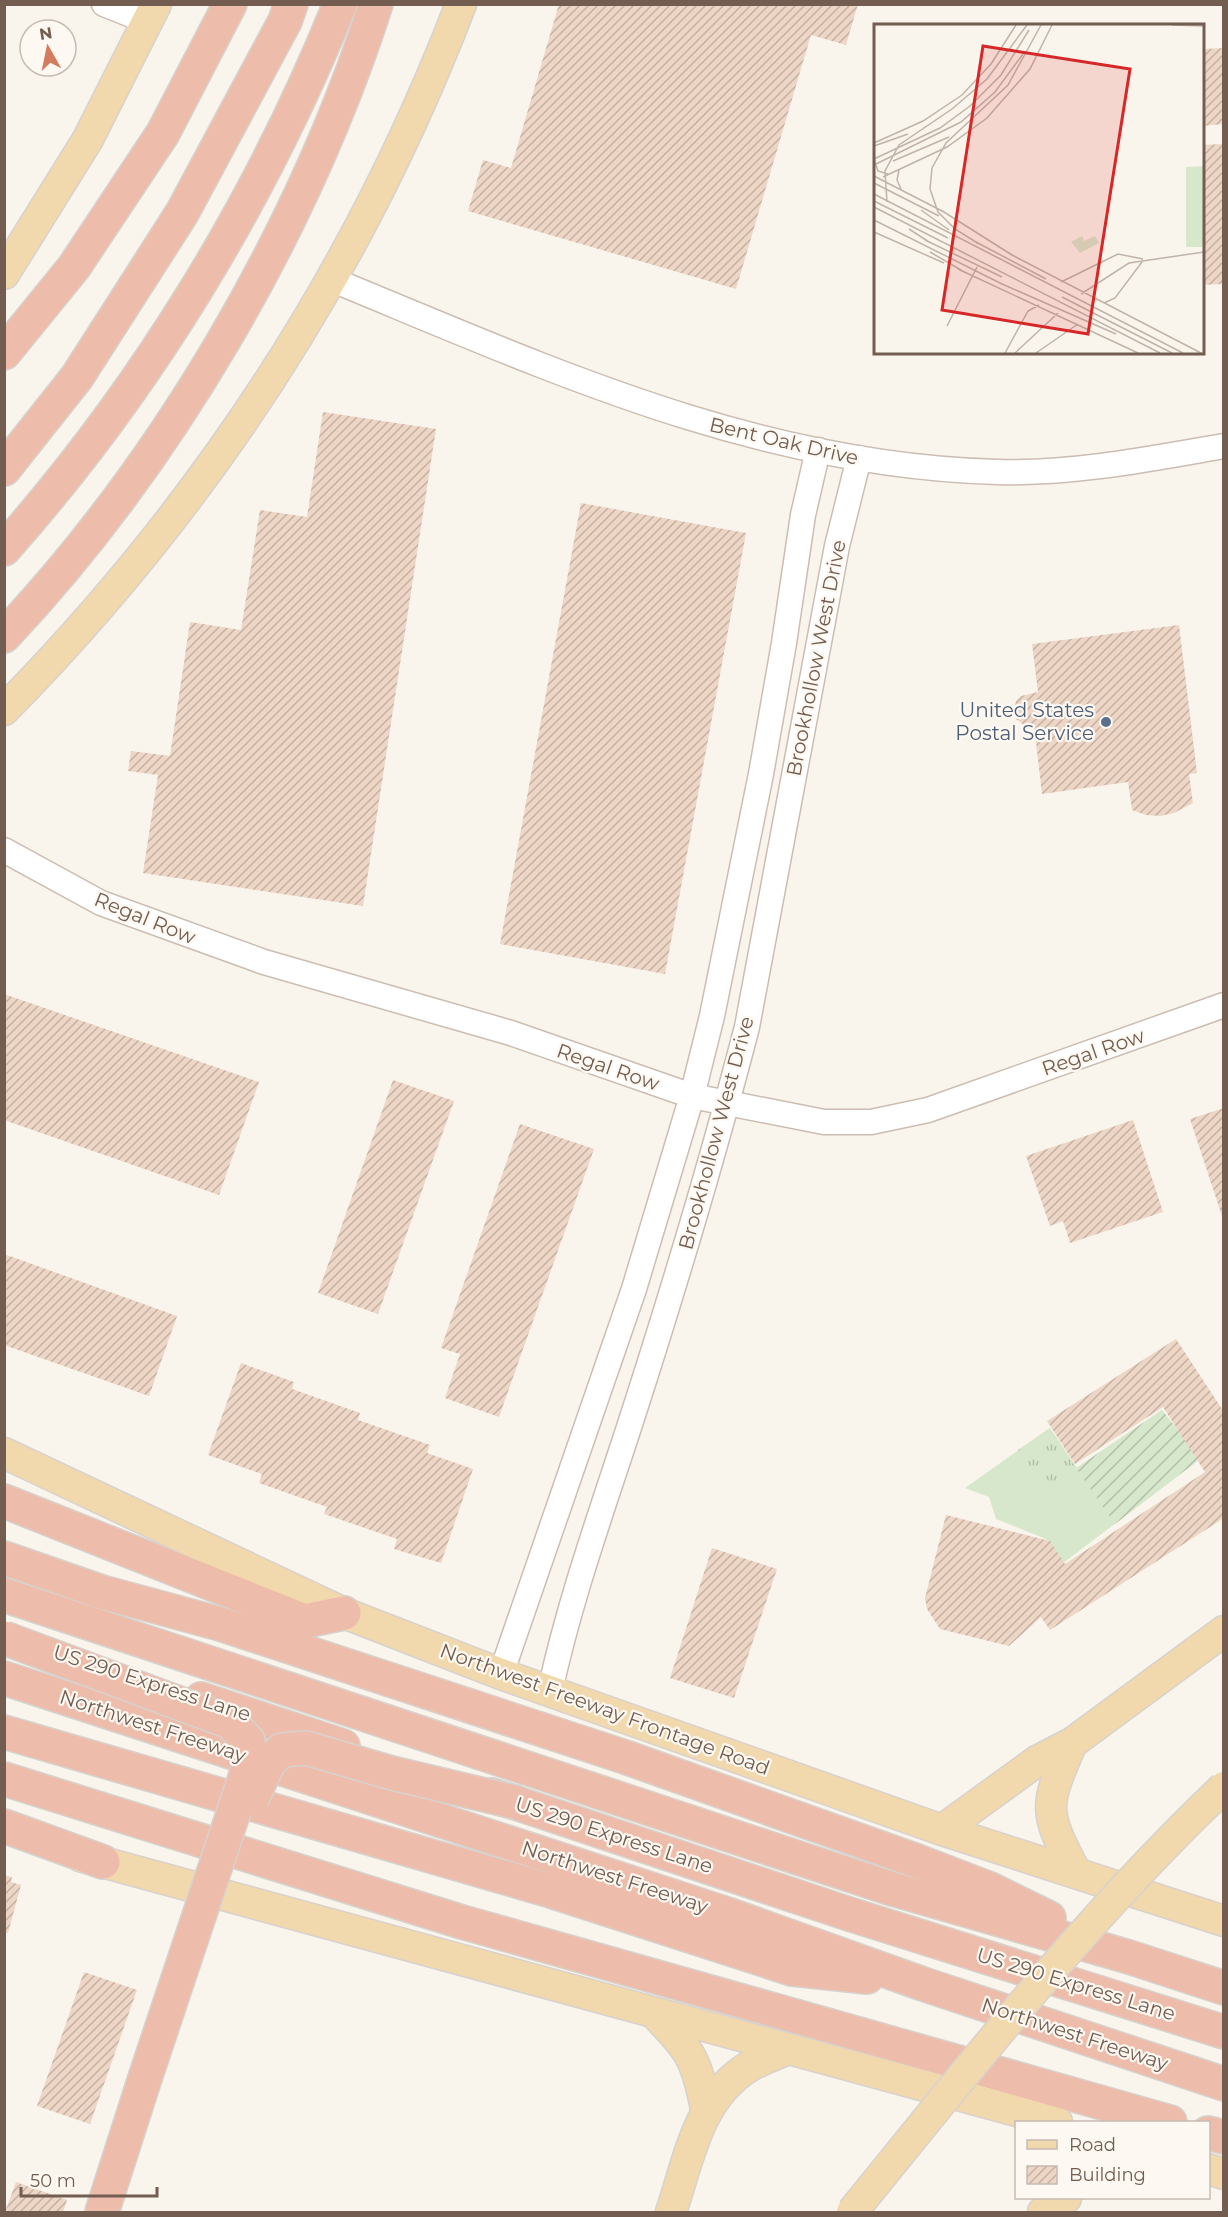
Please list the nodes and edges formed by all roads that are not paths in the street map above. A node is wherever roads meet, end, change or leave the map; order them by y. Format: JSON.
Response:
{"nodes":[{"id":1,"x":104,"y":4,"type":"edge"},
{"id":2,"x":230,"y":4,"type":"edge"},
{"id":3,"x":291,"y":4,"type":"edge"},
{"id":4,"x":339,"y":4,"type":"edge"},
{"id":5,"x":376,"y":4,"type":"edge"},
{"id":6,"x":461,"y":4,"type":"edge"},
{"id":7,"x":152,"y":13,"type":"edge"},
{"id":8,"x":4,"y":274,"type":"edge"},
{"id":9,"x":333,"y":280,"type":"junction"},
{"id":10,"x":4,"y":353,"type":"edge"},
{"id":11,"x":1224,"y":446,"type":"edge"},
{"id":12,"x":818,"y":450,"type":"junction"},
{"id":13,"x":859,"y":458,"type":"junction"},
{"id":14,"x":4,"y":469,"type":"edge"},
{"id":15,"x":4,"y":549,"type":"edge"},
{"id":16,"x":4,"y":636,"type":"edge"},
{"id":17,"x":4,"y":710,"type":"edge"},
{"id":18,"x":4,"y":850,"type":"edge"},
{"id":19,"x":737,"y":893,"type":"junction"},
{"id":20,"x":770,"y":900,"type":"junction"},
{"id":21,"x":1224,"y":1005,"type":"edge"},
{"id":22,"x":692,"y":1096,"type":"junction"},
{"id":23,"x":729,"y":1103,"type":"junction"},
{"id":24,"x":4,"y":1453,"type":"edge"},
{"id":25,"x":4,"y":1501,"type":"edge"},
{"id":26,"x":4,"y":1536,"type":"edge"},
{"id":27,"x":4,"y":1558,"type":"edge"},
{"id":28,"x":4,"y":1570,"type":"edge"},
{"id":29,"x":4,"y":1595,"type":"edge"},
{"id":30,"x":344,"y":1613,"type":"junction"},
{"id":31,"x":220,"y":1624,"type":"junction"},
{"id":32,"x":1224,"y":1631,"type":"edge"},
{"id":33,"x":4,"y":1636,"type":"edge"},
{"id":34,"x":154,"y":1646,"type":"junction"},
{"id":35,"x":501,"y":1674,"type":"junction"},
{"id":36,"x":4,"y":1678,"type":"edge"},
{"id":37,"x":550,"y":1691,"type":"junction"},
{"id":38,"x":4,"y":1732,"type":"edge"},
{"id":39,"x":1072,"y":1743,"type":"junction"},
{"id":40,"x":4,"y":1779,"type":"edge"},
{"id":41,"x":1224,"y":1786,"type":"edge"},
{"id":42,"x":518,"y":1803,"type":"junction"},
{"id":43,"x":4,"y":1826,"type":"edge"},
{"id":44,"x":942,"y":1830,"type":"junction"},
{"id":45,"x":4,"y":1837,"type":"edge"},
{"id":46,"x":103,"y":1862,"type":"junction"},
{"id":47,"x":1076,"y":1873,"type":"junction"},
{"id":48,"x":1224,"y":1921,"type":"edge"},
{"id":49,"x":1129,"y":1958,"type":"junction"},
{"id":50,"x":923,"y":1984,"type":"junction"},
{"id":51,"x":1224,"y":1989,"type":"edge"},
{"id":52,"x":656,"y":2014,"type":"junction"},
{"id":53,"x":1224,"y":2032,"type":"edge"},
{"id":54,"x":788,"y":2049,"type":"junction"},
{"id":55,"x":151,"y":2080,"type":"junction"},
{"id":56,"x":1224,"y":2084,"type":"edge"},
{"id":57,"x":706,"y":2109,"type":"junction"},
{"id":58,"x":1010,"y":2117,"type":"edge"},
{"id":59,"x":1048,"y":2121,"type":"edge"},
{"id":60,"x":1166,"y":2121,"type":"edge"},
{"id":61,"x":1064,"y":2199,"type":"edge"},
{"id":62,"x":102,"y":2212,"type":"edge"},
{"id":63,"x":115,"y":2212,"type":"edge"},
{"id":64,"x":671,"y":2212,"type":"edge"},
{"id":65,"x":852,"y":2212,"type":"edge"},
{"id":66,"x":1043,"y":2212,"type":"edge"}],
"edges":[{"from":1,"to":7,"type":"street"},
{"from":2,"to":10,"type":"highway"},
{"from":3,"to":14,"type":"highway"},
{"from":4,"to":15,"type":"highway"},
{"from":5,"to":16,"type":"highway"},
{"from":6,"to":9,"type":"main road"},
{"from":7,"to":8,"type":"main road"},
{"from":9,"to":12,"type":"street","name":"Bent Oak Drive"},
{"from":9,"to":17,"type":"main road"},
{"from":11,"to":13,"type":"street","name":"Bent Oak Drive"},
{"from":12,"to":13,"type":"street","name":"Bent Oak Drive"},
{"from":12,"to":19,"type":"street","name":"Brookhollow West Drive"},
{"from":13,"to":20,"type":"street","name":"Brookhollow West Drive"},
{"from":18,"to":22,"type":"street","name":"Regal Row"},
{"from":19,"to":20,"type":"street"},
{"from":19,"to":22,"type":"street","name":"Brookhollow West Drive"},
{"from":20,"to":23,"type":"street","name":"Brookhollow West Drive"},
{"from":21,"to":23,"type":"street","name":"Regal Row"},
{"from":22,"to":23,"type":"street","name":"Regal Row"},
{"from":22,"to":35,"type":"street","name":"Brookhollow West Drive"},
{"from":23,"to":37,"type":"street","name":"Brookhollow West Drive"},
{"from":24,"to":30,"type":"main road","name":"Northwest Freeway Frontage Road"},
{"from":25,"to":30,"type":"highway"},
{"from":26,"to":31,"type":"highway"},
{"from":27,"to":31,"type":"highway"},
{"from":28,"to":34,"type":"highway"},
{"from":29,"to":34,"type":"highway"},
{"from":30,"to":35,"type":"main road","name":"Northwest Freeway Frontage Road"},
{"from":31,"to":49,"type":"highway"},
{"from":32,"to":39,"type":"main road"},
{"from":33,"to":42,"type":"highway","name":"US 290 Express Lane","bridge":true},
{"from":33,"to":55,"type":"highway","bridge":true},
{"from":34,"to":49,"type":"highway"},
{"from":35,"to":37,"type":"main road","name":"Northwest Freeway Frontage Road"},
{"from":36,"to":50,"type":"highway","name":"Northwest Freeway"},
{"from":37,"to":44,"type":"main road","name":"Northwest Freeway Frontage Road"},
{"from":38,"to":50,"type":"highway"},
{"from":39,"to":44,"type":"main road"},
{"from":39,"to":47,"type":"main road"},
{"from":40,"to":60,"type":"highway"},
{"from":41,"to":65,"type":"main road","bridge":true},
{"from":42,"to":53,"type":"highway","name":"US 290 Express Lane"},
{"from":42,"to":55,"type":"highway","bridge":true},
{"from":43,"to":46,"type":"highway"},
{"from":44,"to":47,"type":"main road","name":"Northwest Freeway Frontage Road"},
{"from":45,"to":46,"type":"main road"},
{"from":46,"to":52,"type":"main road"},
{"from":47,"to":48,"type":"main road","name":"Northwest Freeway Frontage Road"},
{"from":49,"to":51,"type":"highway"},
{"from":50,"to":56,"type":"highway","name":"Northwest Freeway"},
{"from":52,"to":54,"type":"main road"},
{"from":52,"to":57,"type":"main road"},
{"from":54,"to":57,"type":"main road"},
{"from":54,"to":58,"type":"main road"},
{"from":55,"to":62,"type":"highway"},
{"from":55,"to":63,"type":"highway"},
{"from":57,"to":64,"type":"main road"},
{"from":58,"to":59,"type":"main road"},
{"from":61,"to":66,"type":"main road"}]}
